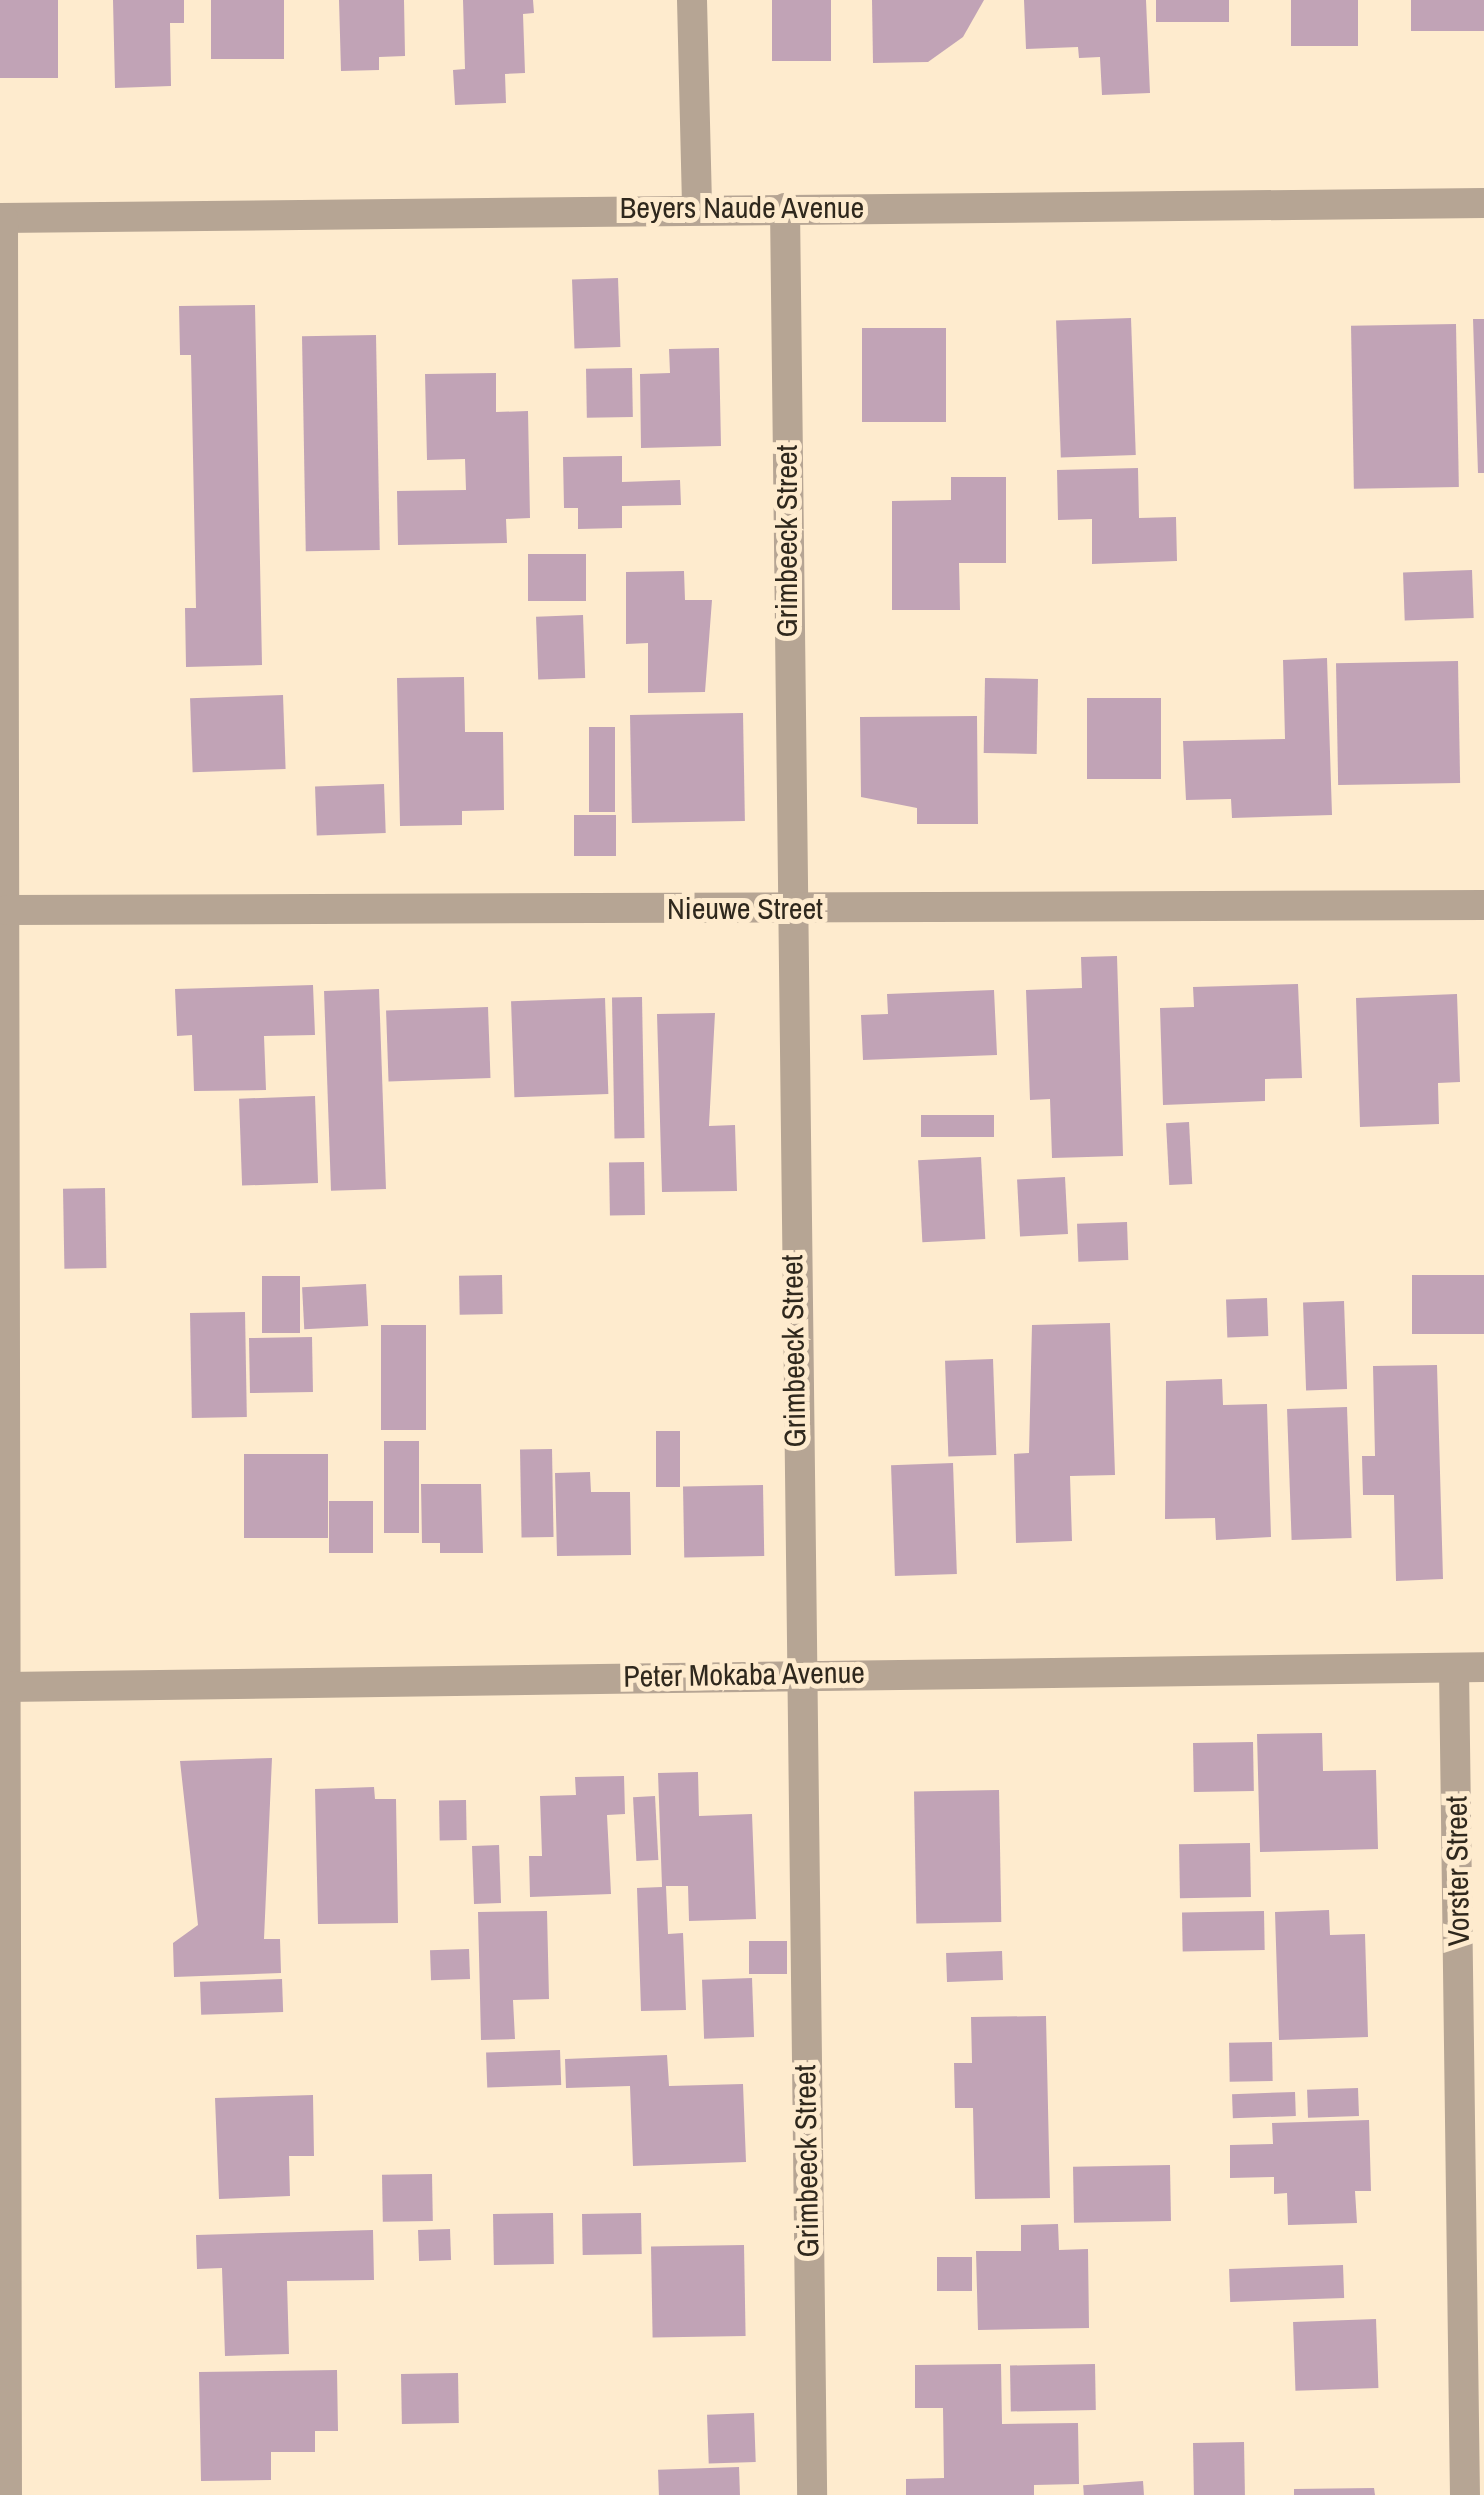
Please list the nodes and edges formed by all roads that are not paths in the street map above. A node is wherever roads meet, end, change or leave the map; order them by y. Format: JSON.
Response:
{"nodes":[{"id":1,"x":692,"y":0,"type":"edge"},
{"id":2,"x":1484,"y":204,"type":"edge"},
{"id":3,"x":698,"y":206,"type":"junction"},
{"id":4,"x":784,"y":208,"type":"junction"},
{"id":5,"x":1,"y":218,"type":"edge"},
{"id":6,"x":1484,"y":904,"type":"edge"},
{"id":7,"x":787,"y":908,"type":"junction"},
{"id":8,"x":6,"y":910,"type":"junction"},
{"id":9,"x":1,"y":1417,"type":"edge"},
{"id":10,"x":1469,"y":1668,"type":"edge"},
{"id":11,"x":798,"y":1673,"type":"junction"},
{"id":12,"x":5,"y":1687,"type":"junction"},
{"id":13,"x":7,"y":2495,"type":"edge"},
{"id":14,"x":812,"y":2495,"type":"edge"},
{"id":15,"x":1465,"y":2495,"type":"edge"}],
"edges":[{"from":1,"to":3,"type":"street"},
{"from":2,"to":4,"type":"street","name":"Beyers Naude Avenue"},
{"from":3,"to":4,"type":"street","name":"Beyers Naude Avenue"},
{"from":3,"to":5,"type":"street","name":"Beyers Naude Avenue"},
{"from":4,"to":7,"type":"street","name":"Grimbeeck Street"},
{"from":5,"to":8,"type":"street"},
{"from":6,"to":7,"type":"street","name":"Nieuwe Street"},
{"from":7,"to":8,"type":"street","name":"Nieuwe Street"},
{"from":7,"to":11,"type":"street","name":"Grimbeeck Street"},
{"from":8,"to":9,"type":"street"},
{"from":9,"to":12,"type":"street"},
{"from":10,"to":11,"type":"street","name":"Peter Mokaba Avenue"},
{"from":10,"to":15,"type":"street","name":"Vorster Street"},
{"from":11,"to":12,"type":"street","name":"Peter Mokaba Avenue"},
{"from":11,"to":14,"type":"street","name":"Grimbeeck Street"},
{"from":12,"to":13,"type":"street"}]}
